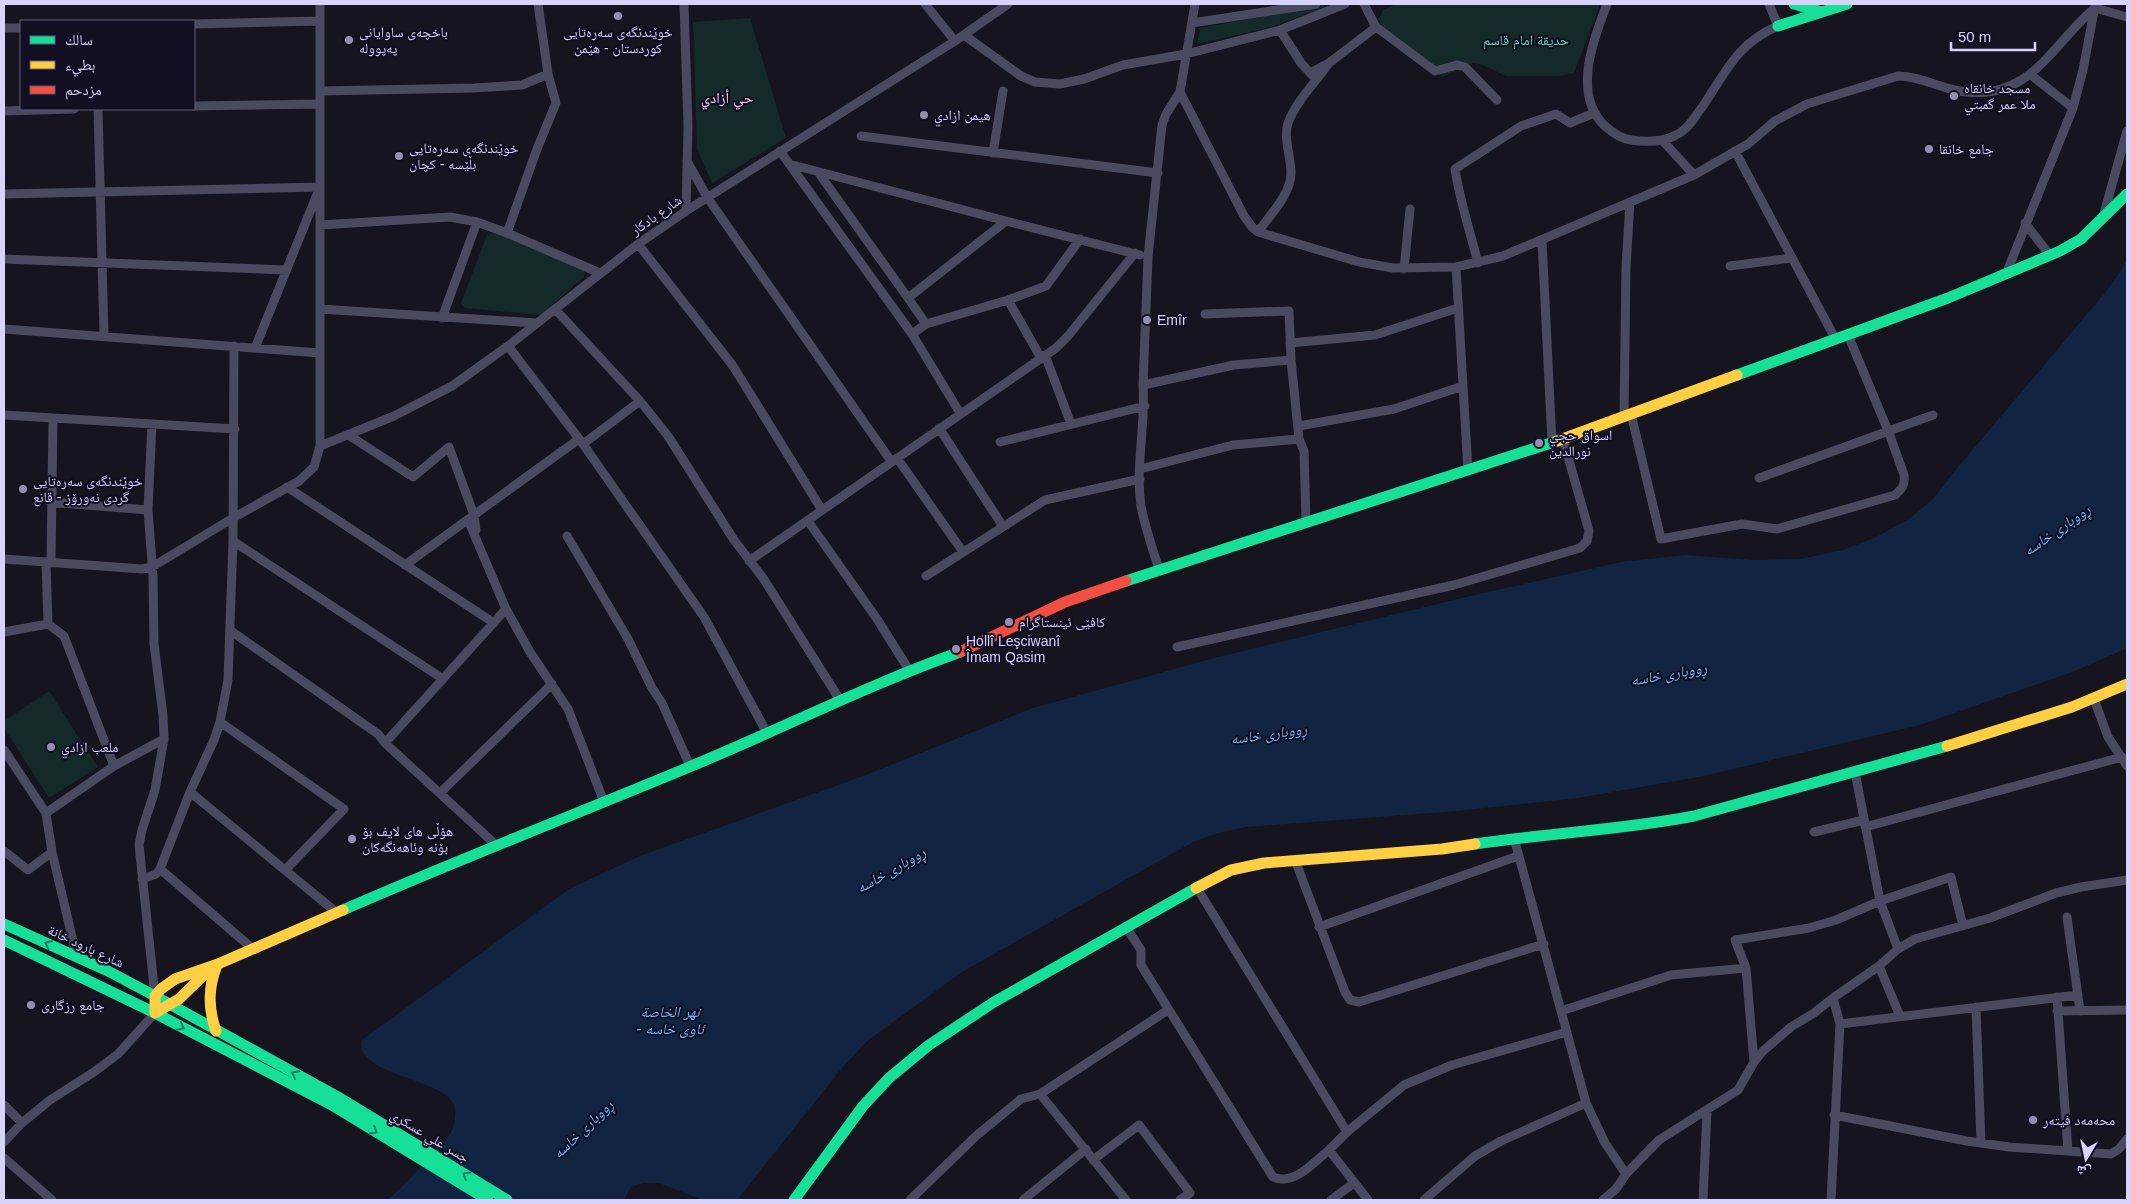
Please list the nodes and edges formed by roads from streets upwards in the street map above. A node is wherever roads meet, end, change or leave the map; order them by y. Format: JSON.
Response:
{"nodes":[{"id":1,"x":320,"y":4,"type":"edge"},
{"id":2,"x":538,"y":4,"type":"edge"},
{"id":3,"x":684,"y":4,"type":"edge"},
{"id":4,"x":925,"y":4,"type":"edge"},
{"id":5,"x":1008,"y":4,"type":"edge"},
{"id":6,"x":1195,"y":4,"type":"edge"},
{"id":7,"x":1316,"y":4,"type":"edge"},
{"id":8,"x":1345,"y":4,"type":"edge"},
{"id":9,"x":1364,"y":4,"type":"edge"},
{"id":10,"x":1607,"y":4,"type":"edge"},
{"id":11,"x":1769,"y":4,"type":"edge"},
{"id":12,"x":1794,"y":4,"type":"edge"},
{"id":13,"x":1846,"y":4,"type":"edge"},
{"id":14,"x":2095,"y":6,"type":"edge"},
{"id":15,"x":1822,"y":12,"type":"junction"},
{"id":16,"x":2127,"y":17,"type":"edge"},
{"id":17,"x":320,"y":21,"type":"junction"},
{"id":18,"x":1192,"y":23,"type":"junction"},
{"id":19,"x":195,"y":24,"type":"edge"},
{"id":20,"x":1778,"y":26,"type":"junction"},
{"id":21,"x":1376,"y":27,"type":"junction"},
{"id":22,"x":4,"y":28,"type":"edge"},
{"id":23,"x":20,"y":28,"type":"edge"},
{"id":24,"x":1280,"y":30,"type":"junction"},
{"id":25,"x":964,"y":35,"type":"junction"},
{"id":26,"x":955,"y":41,"type":"junction"},
{"id":27,"x":1186,"y":54,"type":"junction"},
{"id":28,"x":548,"y":74,"type":"junction"},
{"id":29,"x":2031,"y":75,"type":"junction"},
{"id":30,"x":1314,"y":76,"type":"junction"},
{"id":31,"x":320,"y":91,"type":"junction"},
{"id":32,"x":1003,"y":91,"type":"dead end"},
{"id":33,"x":1180,"y":92,"type":"junction"},
{"id":34,"x":1497,"y":100,"type":"dead end"},
{"id":35,"x":320,"y":104,"type":"junction"},
{"id":36,"x":195,"y":106,"type":"edge"},
{"id":37,"x":2073,"y":108,"type":"junction"},
{"id":38,"x":39,"y":110,"type":"edge"},
{"id":39,"x":98,"y":110,"type":"edge"},
{"id":40,"x":4,"y":111,"type":"edge"},
{"id":41,"x":1594,"y":113,"type":"junction"},
{"id":42,"x":2127,"y":135,"type":"edge"},
{"id":43,"x":861,"y":136,"type":"dead end"},
{"id":44,"x":1662,"y":140,"type":"junction"},
{"id":45,"x":780,"y":151,"type":"junction"},
{"id":46,"x":1735,"y":151,"type":"junction"},
{"id":47,"x":993,"y":152,"type":"junction"},
{"id":48,"x":687,"y":161,"type":"junction"},
{"id":49,"x":789,"y":164,"type":"junction"},
{"id":50,"x":818,"y":172,"type":"junction"},
{"id":51,"x":1158,"y":173,"type":"junction"},
{"id":52,"x":1694,"y":175,"type":"junction"},
{"id":53,"x":320,"y":186,"type":"junction"},
{"id":54,"x":100,"y":192,"type":"junction"},
{"id":55,"x":4,"y":194,"type":"edge"},
{"id":56,"x":2127,"y":194,"type":"edge"},
{"id":57,"x":707,"y":197,"type":"junction"},
{"id":58,"x":1630,"y":202,"type":"junction"},
{"id":59,"x":1410,"y":210,"type":"dead end"},
{"id":60,"x":686,"y":211,"type":"junction"},
{"id":61,"x":2102,"y":220,"type":"junction"},
{"id":62,"x":477,"y":222,"type":"junction"},
{"id":63,"x":1006,"y":222,"type":"junction"},
{"id":64,"x":2025,"y":223,"type":"junction"},
{"id":65,"x":320,"y":225,"type":"junction"},
{"id":66,"x":1258,"y":232,"type":"junction"},
{"id":67,"x":507,"y":233,"type":"junction"},
{"id":68,"x":1080,"y":238,"type":"junction"},
{"id":69,"x":1542,"y":241,"type":"junction"},
{"id":70,"x":638,"y":244,"type":"junction"},
{"id":71,"x":1135,"y":253,"type":"junction"},
{"id":72,"x":2049,"y":254,"type":"junction"},
{"id":73,"x":1148,"y":257,"type":"junction"},
{"id":74,"x":1792,"y":258,"type":"junction"},
{"id":75,"x":4,"y":259,"type":"edge"},
{"id":76,"x":102,"y":263,"type":"junction"},
{"id":77,"x":1478,"y":263,"type":"junction"},
{"id":78,"x":1730,"y":266,"type":"dead end"},
{"id":79,"x":1456,"y":267,"type":"junction"},
{"id":80,"x":1404,"y":269,"type":"junction"},
{"id":81,"x":286,"y":270,"type":"junction"},
{"id":82,"x":600,"y":273,"type":"junction"},
{"id":83,"x":2006,"y":274,"type":"junction"},
{"id":84,"x":908,"y":298,"type":"junction"},
{"id":85,"x":1008,"y":300,"type":"junction"},
{"id":86,"x":1458,"y":308,"type":"junction"},
{"id":87,"x":320,"y":309,"type":"junction"},
{"id":88,"x":555,"y":309,"type":"junction"},
{"id":89,"x":1205,"y":314,"type":"dead end"},
{"id":90,"x":442,"y":318,"type":"junction"},
{"id":91,"x":537,"y":324,"type":"junction"},
{"id":92,"x":926,"y":324,"type":"junction"},
{"id":93,"x":4,"y":329,"type":"edge"},
{"id":94,"x":912,"y":334,"type":"junction"},
{"id":95,"x":1848,"y":335,"type":"junction"},
{"id":96,"x":104,"y":336,"type":"junction"},
{"id":97,"x":1836,"y":340,"type":"junction"},
{"id":98,"x":1290,"y":343,"type":"junction"},
{"id":99,"x":234,"y":346,"type":"junction"},
{"id":100,"x":508,"y":346,"type":"junction"},
{"id":101,"x":255,"y":348,"type":"junction"},
{"id":102,"x":320,"y":353,"type":"junction"},
{"id":103,"x":1043,"y":357,"type":"junction"},
{"id":104,"x":1291,"y":360,"type":"junction"},
{"id":105,"x":1143,"y":385,"type":"junction"},
{"id":106,"x":1463,"y":386,"type":"junction"},
{"id":107,"x":640,"y":401,"type":"junction"},
{"id":108,"x":1145,"y":406,"type":"junction"},
{"id":109,"x":960,"y":413,"type":"junction"},
{"id":110,"x":4,"y":415,"type":"edge"},
{"id":111,"x":1628,"y":415,"type":"junction"},
{"id":112,"x":1933,"y":416,"type":"dead end"},
{"id":113,"x":53,"y":418,"type":"junction"},
{"id":114,"x":152,"y":424,"type":"junction"},
{"id":115,"x":1072,"y":424,"type":"junction"},
{"id":116,"x":1298,"y":426,"type":"junction"},
{"id":117,"x":939,"y":428,"type":"junction"},
{"id":118,"x":234,"y":429,"type":"junction"},
{"id":119,"x":1889,"y":433,"type":"junction"},
{"id":120,"x":350,"y":436,"type":"junction"},
{"id":121,"x":1299,"y":438,"type":"junction"},
{"id":122,"x":1558,"y":441,"type":"junction"},
{"id":123,"x":581,"y":442,"type":"junction"},
{"id":124,"x":1000,"y":442,"type":"dead end"},
{"id":125,"x":320,"y":446,"type":"junction"},
{"id":126,"x":894,"y":460,"type":"junction"},
{"id":127,"x":1140,"y":469,"type":"junction"},
{"id":128,"x":1468,"y":471,"type":"junction"},
{"id":129,"x":1759,"y":478,"type":"dead end"},
{"id":130,"x":1140,"y":479,"type":"junction"},
{"id":131,"x":287,"y":487,"type":"junction"},
{"id":132,"x":50,"y":502,"type":"junction"},
{"id":133,"x":148,"y":510,"type":"junction"},
{"id":134,"x":822,"y":510,"type":"junction"},
{"id":135,"x":233,"y":518,"type":"junction"},
{"id":136,"x":471,"y":518,"type":"junction"},
{"id":137,"x":808,"y":521,"type":"junction"},
{"id":138,"x":1306,"y":522,"type":"junction"},
{"id":139,"x":1002,"y":526,"type":"junction"},
{"id":140,"x":567,"y":536,"type":"dead end"},
{"id":141,"x":234,"y":541,"type":"junction"},
{"id":142,"x":964,"y":552,"type":"junction"},
{"id":143,"x":4,"y":559,"type":"edge"},
{"id":144,"x":750,"y":561,"type":"junction"},
{"id":145,"x":48,"y":562,"type":"junction"},
{"id":146,"x":405,"y":565,"type":"junction"},
{"id":147,"x":152,"y":567,"type":"junction"},
{"id":148,"x":1159,"y":569,"type":"junction"},
{"id":149,"x":926,"y":576,"type":"dead end"},
{"id":150,"x":506,"y":609,"type":"junction"},
{"id":151,"x":494,"y":623,"type":"junction"},
{"id":152,"x":48,"y":624,"type":"junction"},
{"id":153,"x":231,"y":631,"type":"junction"},
{"id":154,"x":4,"y":632,"type":"edge"},
{"id":155,"x":1177,"y":647,"type":"dead end"},
{"id":156,"x":910,"y":670,"type":"junction"},
{"id":157,"x":443,"y":679,"type":"junction"},
{"id":158,"x":552,"y":684,"type":"junction"},
{"id":159,"x":2127,"y":684,"type":"edge"},
{"id":160,"x":2094,"y":699,"type":"junction"},
{"id":161,"x":840,"y":700,"type":"junction"},
{"id":162,"x":220,"y":722,"type":"junction"},
{"id":163,"x":767,"y":732,"type":"junction"},
{"id":164,"x":164,"y":739,"type":"junction"},
{"id":165,"x":385,"y":743,"type":"junction"},
{"id":166,"x":4,"y":750,"type":"edge"},
{"id":167,"x":2122,"y":757,"type":"junction"},
{"id":168,"x":114,"y":766,"type":"junction"},
{"id":169,"x":690,"y":766,"type":"junction"},
{"id":170,"x":2127,"y":766,"type":"edge"},
{"id":171,"x":1855,"y":772,"type":"junction"},
{"id":172,"x":190,"y":792,"type":"junction"},
{"id":173,"x":440,"y":793,"type":"junction"},
{"id":174,"x":604,"y":802,"type":"junction"},
{"id":175,"x":46,"y":813,"type":"junction"},
{"id":176,"x":1865,"y":823,"type":"junction"},
{"id":177,"x":1814,"y":832,"type":"dead end"},
{"id":178,"x":1514,"y":838,"type":"junction"},
{"id":179,"x":495,"y":844,"type":"junction"},
{"id":180,"x":4,"y":851,"type":"edge"},
{"id":181,"x":52,"y":852,"type":"junction"},
{"id":182,"x":1518,"y":856,"type":"junction"},
{"id":183,"x":1295,"y":860,"type":"junction"},
{"id":184,"x":160,"y":869,"type":"junction"},
{"id":185,"x":285,"y":870,"type":"junction"},
{"id":186,"x":142,"y":879,"type":"junction"},
{"id":187,"x":2127,"y":880,"type":"edge"},
{"id":188,"x":1197,"y":888,"type":"junction"},
{"id":189,"x":1880,"y":901,"type":"junction"},
{"id":190,"x":336,"y":912,"type":"junction"},
{"id":191,"x":2067,"y":916,"type":"dead end"},
{"id":192,"x":4,"y":924,"type":"edge"},
{"id":193,"x":1963,"y":926,"type":"junction"},
{"id":194,"x":1126,"y":927,"type":"junction"},
{"id":195,"x":1319,"y":927,"type":"junction"},
{"id":196,"x":4,"y":940,"type":"edge"},
{"id":197,"x":1544,"y":944,"type":"junction"},
{"id":198,"x":253,"y":949,"type":"junction"},
{"id":199,"x":1898,"y":949,"type":"junction"},
{"id":200,"x":77,"y":958,"type":"junction"},
{"id":201,"x":215,"y":965,"type":"junction"},
{"id":202,"x":1879,"y":966,"type":"junction"},
{"id":203,"x":1746,"y":968,"type":"junction"},
{"id":204,"x":108,"y":971,"type":"junction"},
{"id":205,"x":100,"y":987,"type":"junction"},
{"id":206,"x":2078,"y":995,"type":"junction"},
{"id":207,"x":155,"y":996,"type":"junction"},
{"id":208,"x":2057,"y":997,"type":"junction"},
{"id":209,"x":1833,"y":998,"type":"junction"},
{"id":210,"x":170,"y":1005,"type":"junction"},
{"id":211,"x":1976,"y":1007,"type":"junction"},
{"id":212,"x":1168,"y":1010,"type":"junction"},
{"id":213,"x":2127,"y":1010,"type":"edge"},
{"id":214,"x":2057,"y":1011,"type":"junction"},
{"id":215,"x":2080,"y":1011,"type":"junction"},
{"id":216,"x":1561,"y":1012,"type":"junction"},
{"id":217,"x":155,"y":1013,"type":"junction"},
{"id":218,"x":1900,"y":1016,"type":"junction"},
{"id":219,"x":1840,"y":1024,"type":"junction"},
{"id":220,"x":216,"y":1031,"type":"junction"},
{"id":221,"x":1567,"y":1032,"type":"junction"},
{"id":222,"x":1754,"y":1062,"type":"junction"},
{"id":223,"x":1040,"y":1094,"type":"junction"},
{"id":224,"x":335,"y":1101,"type":"junction"},
{"id":225,"x":1586,"y":1103,"type":"junction"},
{"id":226,"x":4,"y":1105,"type":"edge"},
{"id":227,"x":1708,"y":1110,"type":"junction"},
{"id":228,"x":1834,"y":1115,"type":"junction"},
{"id":229,"x":22,"y":1123,"type":"junction"},
{"id":230,"x":1347,"y":1132,"type":"junction"},
{"id":231,"x":2127,"y":1138,"type":"edge"},
{"id":232,"x":4,"y":1142,"type":"edge"},
{"id":233,"x":1981,"y":1143,"type":"junction"},
{"id":234,"x":1086,"y":1149,"type":"junction"},
{"id":235,"x":1329,"y":1150,"type":"junction"},
{"id":236,"x":2068,"y":1150,"type":"junction"},
{"id":237,"x":4,"y":1158,"type":"edge"},
{"id":238,"x":1093,"y":1160,"type":"junction"},
{"id":239,"x":1626,"y":1174,"type":"junction"},
{"id":240,"x":1354,"y":1182,"type":"junction"},
{"id":241,"x":1028,"y":1199,"type":"edge"},
{"id":242,"x":1605,"y":1199,"type":"edge"},
{"id":243,"x":52,"y":1200,"type":"edge"},
{"id":244,"x":488,"y":1200,"type":"edge"},
{"id":245,"x":508,"y":1200,"type":"edge"},
{"id":246,"x":794,"y":1200,"type":"edge"},
{"id":247,"x":910,"y":1200,"type":"edge"},
{"id":248,"x":1126,"y":1200,"type":"edge"},
{"id":249,"x":1180,"y":1200,"type":"edge"},
{"id":250,"x":1331,"y":1200,"type":"edge"},
{"id":251,"x":1368,"y":1200,"type":"edge"},
{"id":252,"x":1424,"y":1200,"type":"edge"},
{"id":253,"x":1703,"y":1200,"type":"edge"},
{"id":254,"x":1831,"y":1200,"type":"edge"}],
"edges":[{"from":1,"to":17,"type":"street"},
{"from":2,"to":28,"type":"street"},
{"from":3,"to":48,"type":"street"},
{"from":4,"to":26,"type":"street"},
{"from":5,"to":25,"type":"street","name":"شارع بادكار"},
{"from":6,"to":18,"type":"street"},
{"from":7,"to":18,"type":"street"},
{"from":8,"to":24,"type":"street"},
{"from":9,"to":21,"type":"street"},
{"from":10,"to":41,"type":"street"},
{"from":11,"to":20,"type":"street"},
{"from":12,"to":15,"type":"street"},
{"from":13,"to":15,"type":"street"},
{"from":14,"to":16,"type":"street"},
{"from":14,"to":29,"type":"street"},
{"from":14,"to":37,"type":"street"},
{"from":15,"to":20,"type":"street"},
{"from":17,"to":19,"type":"street"},
{"from":17,"to":31,"type":"street"},
{"from":18,"to":27,"type":"street"},
{"from":20,"to":44,"type":"street"},
{"from":21,"to":30,"type":"street"},
{"from":21,"to":34,"type":"street"},
{"from":22,"to":23,"type":"street"},
{"from":24,"to":27,"type":"street"},
{"from":24,"to":30,"type":"street"},
{"from":25,"to":26,"type":"street","name":"شارع بادكار"},
{"from":25,"to":27,"type":"street"},
{"from":26,"to":45,"type":"street","name":"شارع بادكار"},
{"from":27,"to":33,"type":"street"},
{"from":28,"to":31,"type":"street"},
{"from":28,"to":67,"type":"street"},
{"from":29,"to":37,"type":"street"},
{"from":29,"to":46,"type":"street"},
{"from":30,"to":66,"type":"street"},
{"from":31,"to":35,"type":"street"},
{"from":32,"to":47,"type":"street"},
{"from":33,"to":51,"type":"street"},
{"from":33,"to":66,"type":"street"},
{"from":35,"to":36,"type":"street"},
{"from":35,"to":53,"type":"street"},
{"from":37,"to":64,"type":"street"},
{"from":38,"to":40,"type":"street"},
{"from":39,"to":54,"type":"street"},
{"from":41,"to":44,"type":"street"},
{"from":41,"to":77,"type":"street"},
{"from":42,"to":61,"type":"street"},
{"from":43,"to":47,"type":"street"},
{"from":44,"to":52,"type":"street"},
{"from":45,"to":49,"type":"street"},
{"from":45,"to":57,"type":"street","name":"شارع بادكار"},
{"from":46,"to":52,"type":"street"},
{"from":46,"to":74,"type":"street"},
{"from":47,"to":51,"type":"street"},
{"from":48,"to":57,"type":"street"},
{"from":48,"to":60,"type":"street"},
{"from":49,"to":50,"type":"street"},
{"from":49,"to":94,"type":"street"},
{"from":50,"to":63,"type":"street"},
{"from":50,"to":84,"type":"street"},
{"from":51,"to":73,"type":"street"},
{"from":52,"to":58,"type":"street"},
{"from":53,"to":54,"type":"street"},
{"from":53,"to":65,"type":"street"},
{"from":53,"to":81,"type":"street"},
{"from":54,"to":55,"type":"street"},
{"from":54,"to":76,"type":"street"},
{"from":56,"to":61,"type":"street"},
{"from":57,"to":60,"type":"street","name":"شارع بادكار"},
{"from":57,"to":126,"type":"street"},
{"from":58,"to":69,"type":"street"},
{"from":58,"to":111,"type":"street"},
{"from":59,"to":80,"type":"street"},
{"from":60,"to":70,"type":"street","name":"شارع بادكار"},
{"from":61,"to":72,"type":"street"},
{"from":62,"to":65,"type":"street"},
{"from":62,"to":67,"type":"street"},
{"from":62,"to":90,"type":"street"},
{"from":63,"to":68,"type":"street"},
{"from":63,"to":84,"type":"street"},
{"from":64,"to":72,"type":"street"},
{"from":64,"to":83,"type":"street"},
{"from":65,"to":87,"type":"street"},
{"from":66,"to":80,"type":"street"},
{"from":67,"to":82,"type":"street"},
{"from":68,"to":71,"type":"street"},
{"from":68,"to":85,"type":"street"},
{"from":69,"to":77,"type":"street"},
{"from":69,"to":122,"type":"street"},
{"from":70,"to":82,"type":"street","name":"شارع بادكار"},
{"from":70,"to":134,"type":"street"},
{"from":71,"to":73,"type":"street"},
{"from":71,"to":103,"type":"street"},
{"from":72,"to":83,"type":"street"},
{"from":73,"to":105,"type":"street"},
{"from":74,"to":78,"type":"street"},
{"from":74,"to":97,"type":"street"},
{"from":75,"to":76,"type":"street"},
{"from":76,"to":81,"type":"street"},
{"from":76,"to":96,"type":"street"},
{"from":77,"to":79,"type":"street"},
{"from":79,"to":80,"type":"street"},
{"from":79,"to":86,"type":"street"},
{"from":81,"to":101,"type":"street"},
{"from":82,"to":88,"type":"street","name":"شارع بادكار"},
{"from":83,"to":95,"type":"street"},
{"from":84,"to":92,"type":"street"},
{"from":85,"to":92,"type":"street"},
{"from":85,"to":103,"type":"street"},
{"from":86,"to":98,"type":"street"},
{"from":86,"to":106,"type":"street"},
{"from":87,"to":90,"type":"street"},
{"from":87,"to":102,"type":"street"},
{"from":88,"to":91,"type":"street","name":"شارع بادكار"},
{"from":88,"to":107,"type":"street"},
{"from":89,"to":98,"type":"street"},
{"from":90,"to":91,"type":"street"},
{"from":91,"to":100,"type":"street","name":"شارع بادكار"},
{"from":92,"to":94,"type":"street"},
{"from":93,"to":96,"type":"street"},
{"from":94,"to":109,"type":"street"},
{"from":95,"to":97,"type":"street"},
{"from":95,"to":119,"type":"street"},
{"from":96,"to":99,"type":"street"},
{"from":97,"to":111,"type":"street"},
{"from":98,"to":104,"type":"street"},
{"from":99,"to":101,"type":"street"},
{"from":99,"to":118,"type":"street"},
{"from":100,"to":120,"type":"street","name":"شارع بادكار"},
{"from":100,"to":123,"type":"street"},
{"from":101,"to":102,"type":"street"},
{"from":102,"to":125,"type":"street"},
{"from":103,"to":109,"type":"street"},
{"from":103,"to":115,"type":"street"},
{"from":104,"to":105,"type":"street"},
{"from":104,"to":116,"type":"street"},
{"from":105,"to":108,"type":"street"},
{"from":106,"to":116,"type":"street"},
{"from":106,"to":128,"type":"street"},
{"from":107,"to":123,"type":"street"},
{"from":107,"to":144,"type":"street"},
{"from":108,"to":115,"type":"street"},
{"from":108,"to":127,"type":"street"},
{"from":109,"to":117,"type":"street"},
{"from":110,"to":113,"type":"street"},
{"from":111,"to":119,"type":"street"},
{"from":111,"to":122,"type":"street"},
{"from":112,"to":119,"type":"street"},
{"from":113,"to":114,"type":"street"},
{"from":113,"to":132,"type":"street"},
{"from":114,"to":118,"type":"street"},
{"from":114,"to":133,"type":"street"},
{"from":115,"to":124,"type":"street"},
{"from":116,"to":121,"type":"street"},
{"from":117,"to":126,"type":"street"},
{"from":117,"to":139,"type":"street"},
{"from":118,"to":135,"type":"street"},
{"from":119,"to":129,"type":"street"},
{"from":120,"to":125,"type":"street","name":"شارع بادكار"},
{"from":120,"to":136,"type":"street"},
{"from":121,"to":127,"type":"street"},
{"from":121,"to":138,"type":"street"},
{"from":122,"to":128,"type":"street"},
{"from":122,"to":155,"type":"street"},
{"from":123,"to":136,"type":"street"},
{"from":123,"to":163,"type":"street"},
{"from":125,"to":131,"type":"street"},
{"from":126,"to":134,"type":"street"},
{"from":126,"to":142,"type":"street"},
{"from":127,"to":130,"type":"street"},
{"from":128,"to":138,"type":"street"},
{"from":130,"to":139,"type":"street"},
{"from":130,"to":148,"type":"street"},
{"from":131,"to":135,"type":"street"},
{"from":131,"to":146,"type":"street"},
{"from":132,"to":133,"type":"street"},
{"from":132,"to":145,"type":"street"},
{"from":133,"to":147,"type":"street"},
{"from":134,"to":137,"type":"street"},
{"from":135,"to":141,"type":"street"},
{"from":135,"to":147,"type":"street"},
{"from":136,"to":146,"type":"street"},
{"from":136,"to":150,"type":"street"},
{"from":137,"to":144,"type":"street"},
{"from":137,"to":156,"type":"street"},
{"from":138,"to":148,"type":"street"},
{"from":139,"to":142,"type":"street"},
{"from":140,"to":169,"type":"street"},
{"from":141,"to":153,"type":"street"},
{"from":141,"to":157,"type":"street"},
{"from":142,"to":149,"type":"street"},
{"from":143,"to":145,"type":"street"},
{"from":144,"to":161,"type":"street"},
{"from":145,"to":147,"type":"street"},
{"from":145,"to":152,"type":"street"},
{"from":146,"to":151,"type":"street"},
{"from":147,"to":164,"type":"street"},
{"from":148,"to":156,"type":"street"},
{"from":150,"to":151,"type":"street"},
{"from":150,"to":158,"type":"street"},
{"from":151,"to":157,"type":"street"},
{"from":152,"to":154,"type":"street"},
{"from":152,"to":168,"type":"street"},
{"from":153,"to":162,"type":"street"},
{"from":153,"to":165,"type":"street"},
{"from":156,"to":161,"type":"street"},
{"from":157,"to":165,"type":"street"},
{"from":158,"to":173,"type":"street"},
{"from":158,"to":174,"type":"street"},
{"from":159,"to":160,"type":"street"},
{"from":160,"to":167,"type":"street"},
{"from":160,"to":171,"type":"street"},
{"from":161,"to":163,"type":"street"},
{"from":162,"to":172,"type":"street"},
{"from":162,"to":185,"type":"street"},
{"from":163,"to":169,"type":"street"},
{"from":164,"to":168,"type":"street"},
{"from":164,"to":186,"type":"street"},
{"from":165,"to":173,"type":"street"},
{"from":166,"to":175,"type":"street"},
{"from":167,"to":170,"type":"street"},
{"from":167,"to":176,"type":"street"},
{"from":168,"to":175,"type":"street"},
{"from":169,"to":174,"type":"street"},
{"from":171,"to":176,"type":"street"},
{"from":171,"to":178,"type":"street"},
{"from":172,"to":184,"type":"street"},
{"from":172,"to":185,"type":"street"},
{"from":173,"to":179,"type":"street"},
{"from":174,"to":179,"type":"street"},
{"from":175,"to":181,"type":"street"},
{"from":176,"to":177,"type":"street"},
{"from":176,"to":189,"type":"street"},
{"from":178,"to":182,"type":"street"},
{"from":178,"to":183,"type":"street"},
{"from":179,"to":190,"type":"street"},
{"from":180,"to":181,"type":"street"},
{"from":181,"to":200,"type":"street"},
{"from":182,"to":195,"type":"street"},
{"from":182,"to":197,"type":"street"},
{"from":183,"to":188,"type":"street"},
{"from":183,"to":195,"type":"street"},
{"from":184,"to":186,"type":"street"},
{"from":184,"to":198,"type":"street"},
{"from":185,"to":190,"type":"street"},
{"from":186,"to":207,"type":"street"},
{"from":187,"to":193,"type":"street"},
{"from":188,"to":194,"type":"street"},
{"from":188,"to":230,"type":"street"},
{"from":189,"to":193,"type":"street"},
{"from":189,"to":199,"type":"street"},
{"from":189,"to":203,"type":"street"},
{"from":190,"to":198,"type":"street"},
{"from":191,"to":206,"type":"street"},
{"from":200,"to":192,"type":"street","name":"شارع بارود خانة","one_way":true},
{"from":193,"to":199,"type":"street"},
{"from":194,"to":212,"type":"street"},
{"from":194,"to":246,"type":"street"},
{"from":195,"to":197,"type":"street"},
{"from":196,"to":205,"type":"street"},
{"from":197,"to":216,"type":"street"},
{"from":198,"to":201,"type":"street"},
{"from":199,"to":202,"type":"street"},
{"from":200,"to":204,"type":"street","name":"شارع بارود خانة"},
{"from":201,"to":207,"type":"street"},
{"from":201,"to":210,"type":"street"},
{"from":201,"to":220,"type":"street"},
{"from":202,"to":209,"type":"street"},
{"from":202,"to":218,"type":"street"},
{"from":203,"to":216,"type":"street"},
{"from":203,"to":222,"type":"street"},
{"from":204,"to":205,"type":"street"},
{"from":204,"to":207,"type":"street","name":"شارع بارود خانة"},
{"from":205,"to":217,"type":"street"},
{"from":206,"to":208,"type":"street"},
{"from":206,"to":215,"type":"street"},
{"from":207,"to":210,"type":"street","name":"شارع بارود خانة"},
{"from":207,"to":217,"type":"street"},
{"from":208,"to":211,"type":"street"},
{"from":208,"to":214,"type":"street"},
{"from":209,"to":219,"type":"street"},
{"from":209,"to":222,"type":"street"},
{"from":210,"to":217,"type":"street"},
{"from":210,"to":220,"type":"street","name":"شارع بارود خانة"},
{"from":211,"to":218,"type":"street"},
{"from":211,"to":233,"type":"street"},
{"from":212,"to":223,"type":"street"},
{"from":212,"to":235,"type":"street"},
{"from":213,"to":215,"type":"street"},
{"from":214,"to":215,"type":"street"},
{"from":214,"to":236,"type":"street"},
{"from":216,"to":221,"type":"street"},
{"from":217,"to":224,"type":"street","one_way":true},
{"from":217,"to":229,"type":"street"},
{"from":218,"to":219,"type":"street"},
{"from":219,"to":228,"type":"street"},
{"from":224,"to":220,"type":"street","name":"شارع بارود خانة","one_way":true},
{"from":221,"to":225,"type":"street"},
{"from":221,"to":230,"type":"street"},
{"from":222,"to":227,"type":"street"},
{"from":223,"to":234,"type":"street"},
{"from":223,"to":247,"type":"street"},
{"from":224,"to":244,"type":"street","name":"جسر علي عسكري","one_way":true},
{"from":245,"to":224,"type":"street","name":"جسر علي عسكري","one_way":true},
{"from":225,"to":239,"type":"street"},
{"from":225,"to":252,"type":"street"},
{"from":226,"to":229,"type":"street"},
{"from":227,"to":239,"type":"street"},
{"from":227,"to":253,"type":"street"},
{"from":228,"to":233,"type":"street"},
{"from":228,"to":254,"type":"street"},
{"from":229,"to":232,"type":"street"},
{"from":230,"to":235,"type":"street"},
{"from":231,"to":236,"type":"street"},
{"from":233,"to":236,"type":"street"},
{"from":234,"to":238,"type":"street"},
{"from":234,"to":241,"type":"street"},
{"from":235,"to":240,"type":"street"},
{"from":237,"to":243,"type":"street"},
{"from":238,"to":248,"type":"street"},
{"from":238,"to":249,"type":"street"},
{"from":239,"to":242,"type":"street"},
{"from":240,"to":250,"type":"street"},
{"from":240,"to":251,"type":"street"}]}
